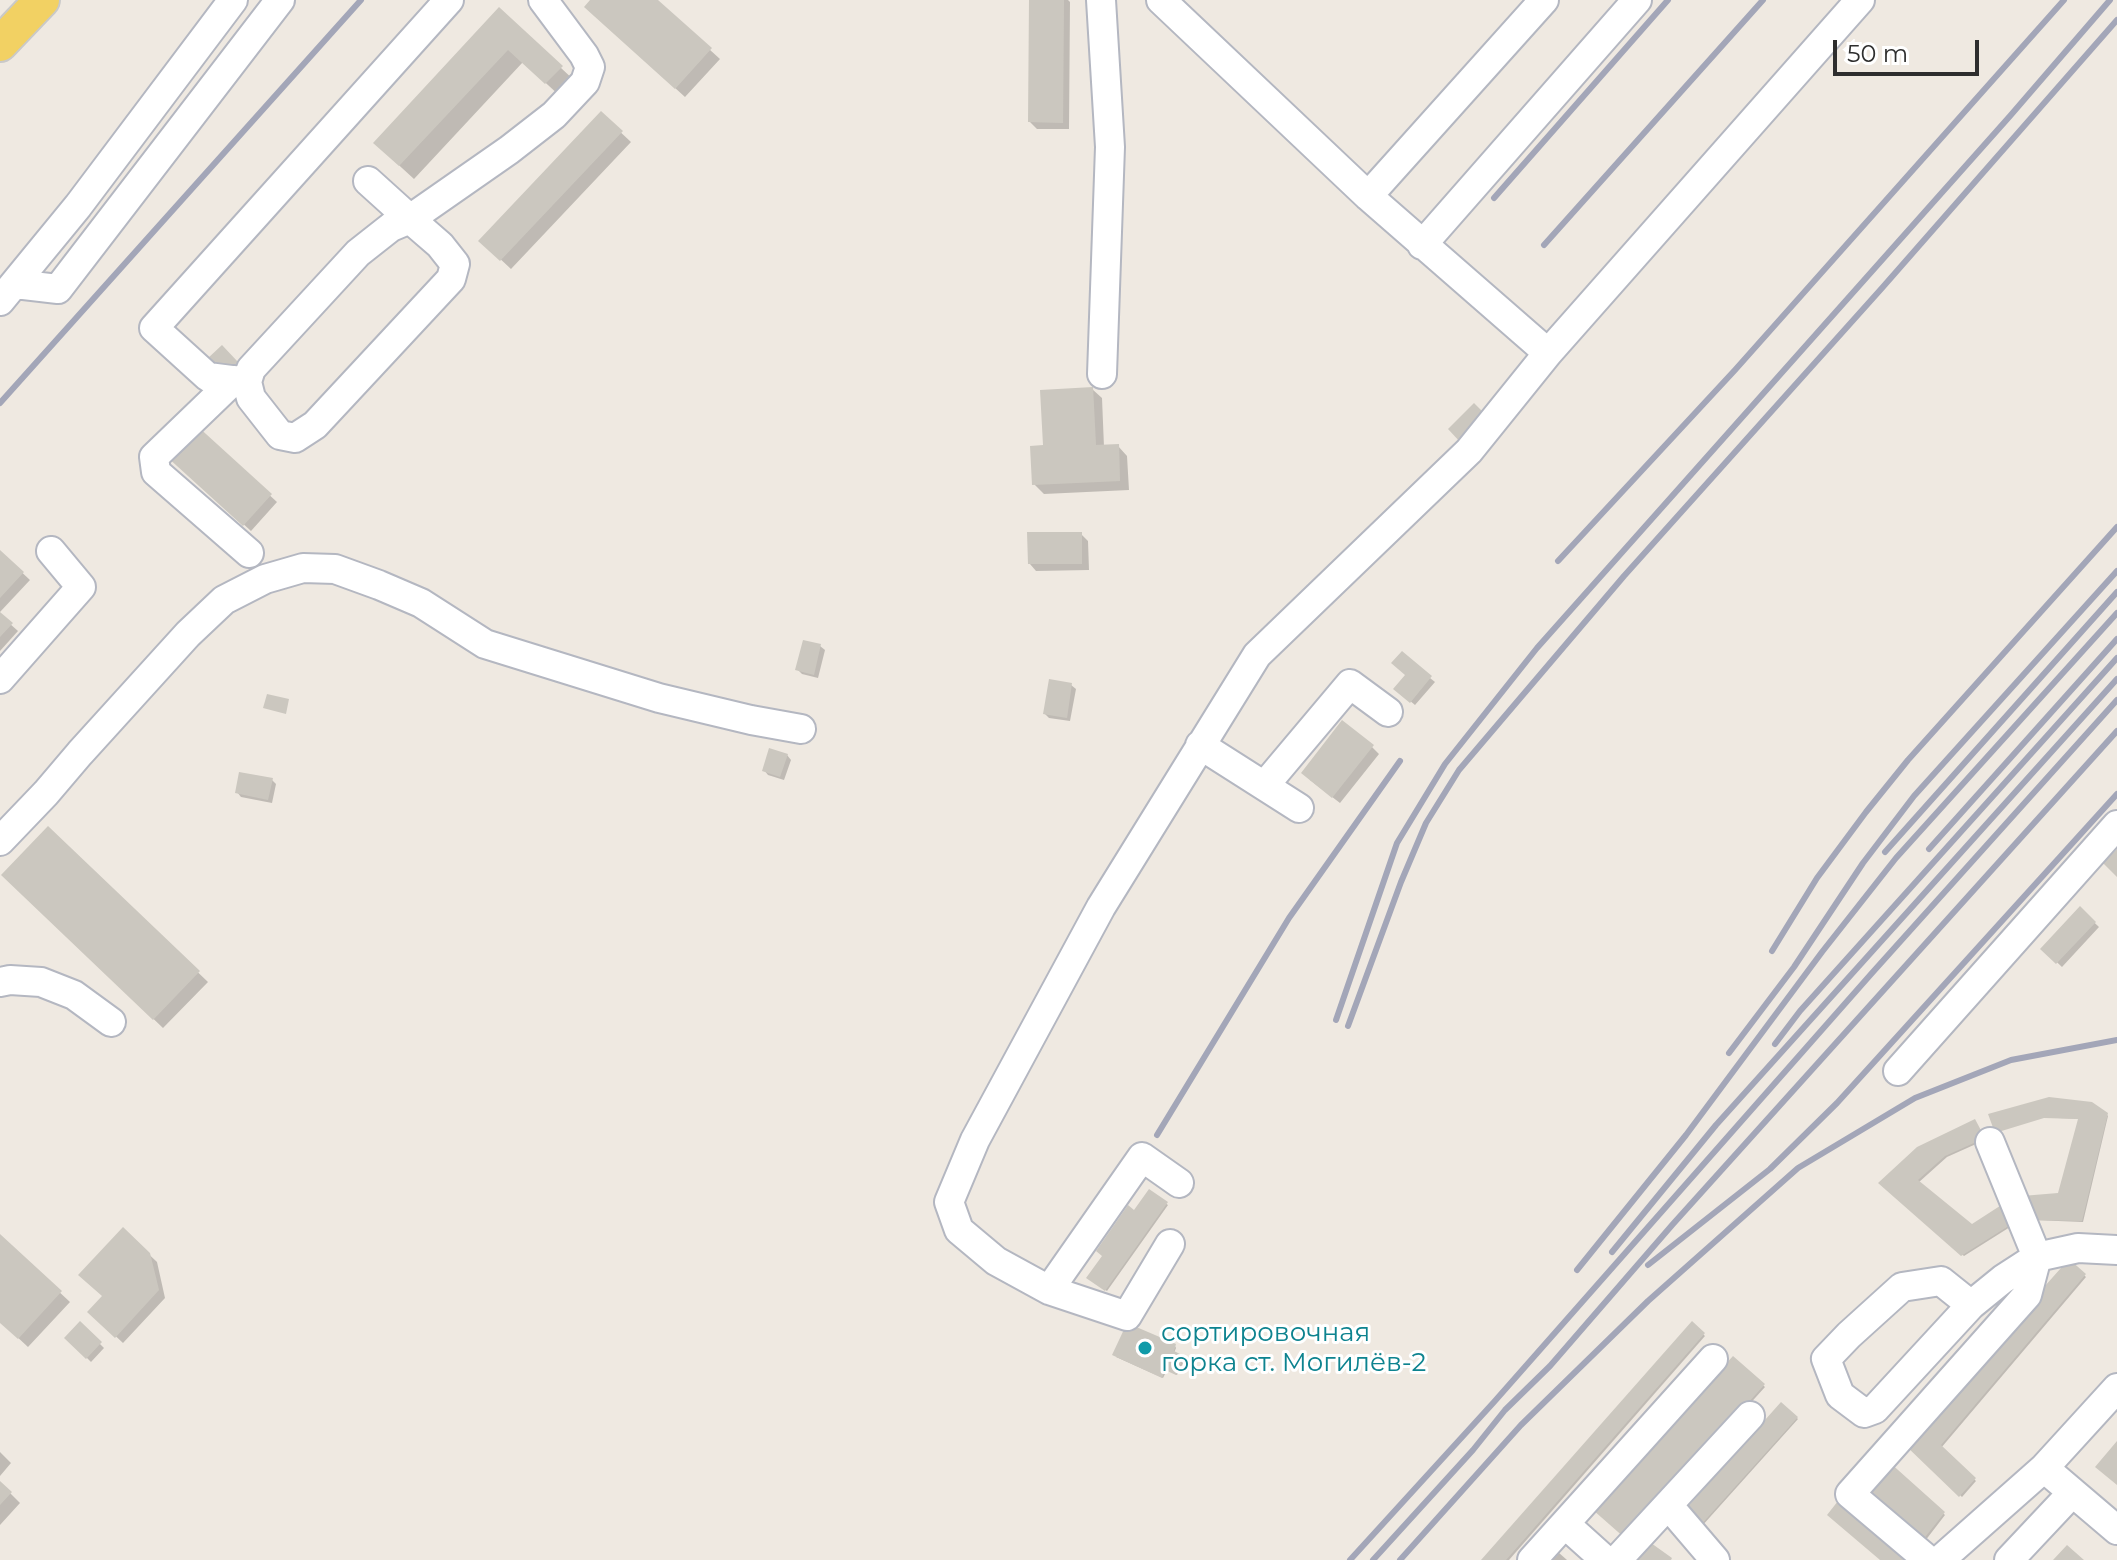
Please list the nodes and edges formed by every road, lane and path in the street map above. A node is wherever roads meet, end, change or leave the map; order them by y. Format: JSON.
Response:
{"nodes":[{"id":1,"x":42,"y":0,"type":"edge"},
{"id":2,"x":233,"y":0,"type":"edge"},
{"id":3,"x":280,"y":0,"type":"edge"},
{"id":4,"x":449,"y":0,"type":"edge"},
{"id":5,"x":543,"y":0,"type":"edge"},
{"id":6,"x":1101,"y":0,"type":"edge"},
{"id":7,"x":1161,"y":0,"type":"edge"},
{"id":8,"x":1544,"y":0,"type":"edge"},
{"id":9,"x":1637,"y":0,"type":"edge"},
{"id":10,"x":1860,"y":0,"type":"edge"},
{"id":11,"x":0,"y":44,"type":"edge"},
{"id":12,"x":368,"y":181,"type":"dead end"},
{"id":13,"x":1368,"y":196,"type":"junction"},
{"id":14,"x":410,"y":219,"type":"junction"},
{"id":15,"x":1422,"y":245,"type":"junction"},
{"id":16,"x":8,"y":292,"type":"edge"},
{"id":17,"x":1548,"y":353,"type":"junction"},
{"id":18,"x":1102,"y":374,"type":"dead end"},
{"id":19,"x":240,"y":381,"type":"junction"},
{"id":20,"x":51,"y":551,"type":"dead end"},
{"id":21,"x":249,"y":553,"type":"dead end"},
{"id":22,"x":0,"y":679,"type":"edge"},
{"id":23,"x":1388,"y":712,"type":"dead end"},
{"id":24,"x":801,"y":729,"type":"dead end"},
{"id":25,"x":1200,"y":745,"type":"junction"},
{"id":26,"x":1265,"y":785,"type":"junction"},
{"id":27,"x":1299,"y":808,"type":"dead end"},
{"id":28,"x":2117,"y":825,"type":"edge"},
{"id":29,"x":0,"y":841,"type":"edge"},
{"id":30,"x":0,"y":982,"type":"edge"},
{"id":31,"x":111,"y":1022,"type":"dead end"},
{"id":32,"x":1898,"y":1071,"type":"dead end"},
{"id":33,"x":1990,"y":1142,"type":"dead end"},
{"id":34,"x":1179,"y":1183,"type":"dead end"},
{"id":35,"x":1170,"y":1244,"type":"dead end"},
{"id":36,"x":2117,"y":1250,"type":"edge"},
{"id":37,"x":2037,"y":1257,"type":"junction"},
{"id":38,"x":1049,"y":1290,"type":"junction"},
{"id":39,"x":1971,"y":1305,"type":"junction"},
{"id":40,"x":1713,"y":1359,"type":"dead end"},
{"id":41,"x":2117,"y":1388,"type":"edge"},
{"id":42,"x":1750,"y":1416,"type":"dead end"},
{"id":43,"x":2044,"y":1468,"type":"junction"},
{"id":44,"x":2072,"y":1493,"type":"junction"},
{"id":45,"x":1668,"y":1505,"type":"junction"},
{"id":46,"x":1565,"y":1524,"type":"junction"},
{"id":47,"x":2117,"y":1530,"type":"edge"},
{"id":48,"x":1532,"y":1560,"type":"edge"},
{"id":49,"x":1605,"y":1560,"type":"edge"},
{"id":50,"x":1617,"y":1560,"type":"edge"},
{"id":51,"x":1715,"y":1560,"type":"edge"},
{"id":52,"x":1928,"y":1560,"type":"edge"},
{"id":53,"x":1940,"y":1560,"type":"edge"},
{"id":54,"x":2009,"y":1560,"type":"edge"}],
"edges":[{"from":1,"to":11,"type":"main road"},
{"from":2,"to":16,"type":"lane"},
{"from":3,"to":16,"type":"lane"},
{"from":4,"to":19,"type":"lane"},
{"from":5,"to":14,"type":"lane"},
{"from":6,"to":18,"type":"lane"},
{"from":7,"to":13,"type":"lane"},
{"from":8,"to":13,"type":"lane"},
{"from":9,"to":15,"type":"lane"},
{"from":10,"to":17,"type":"lane"},
{"from":12,"to":14,"type":"lane"},
{"from":13,"to":15,"type":"lane"},
{"from":14,"to":19,"type":"lane"},
{"from":14,"to":19,"type":"lane"},
{"from":15,"to":17,"type":"lane"},
{"from":17,"to":25,"type":"lane"},
{"from":19,"to":21,"type":"lane"},
{"from":20,"to":22,"type":"lane"},
{"from":23,"to":26,"type":"lane"},
{"from":24,"to":29,"type":"lane"},
{"from":25,"to":26,"type":"lane"},
{"from":25,"to":38,"type":"lane"},
{"from":26,"to":27,"type":"lane"},
{"from":28,"to":32,"type":"lane"},
{"from":30,"to":31,"type":"lane"},
{"from":33,"to":37,"type":"lane"},
{"from":34,"to":38,"type":"lane"},
{"from":35,"to":38,"type":"lane"},
{"from":36,"to":37,"type":"lane"},
{"from":37,"to":39,"type":"lane"},
{"from":37,"to":52,"type":"lane"},
{"from":39,"to":39,"type":"lane"},
{"from":40,"to":46,"type":"lane"},
{"from":41,"to":43,"type":"lane"},
{"from":42,"to":45,"type":"lane"},
{"from":43,"to":44,"type":"lane"},
{"from":43,"to":53,"type":"lane"},
{"from":44,"to":47,"type":"lane"},
{"from":44,"to":54,"type":"lane"},
{"from":45,"to":50,"type":"lane"},
{"from":45,"to":51,"type":"lane"},
{"from":46,"to":48,"type":"lane"},
{"from":46,"to":49,"type":"lane"}]}
